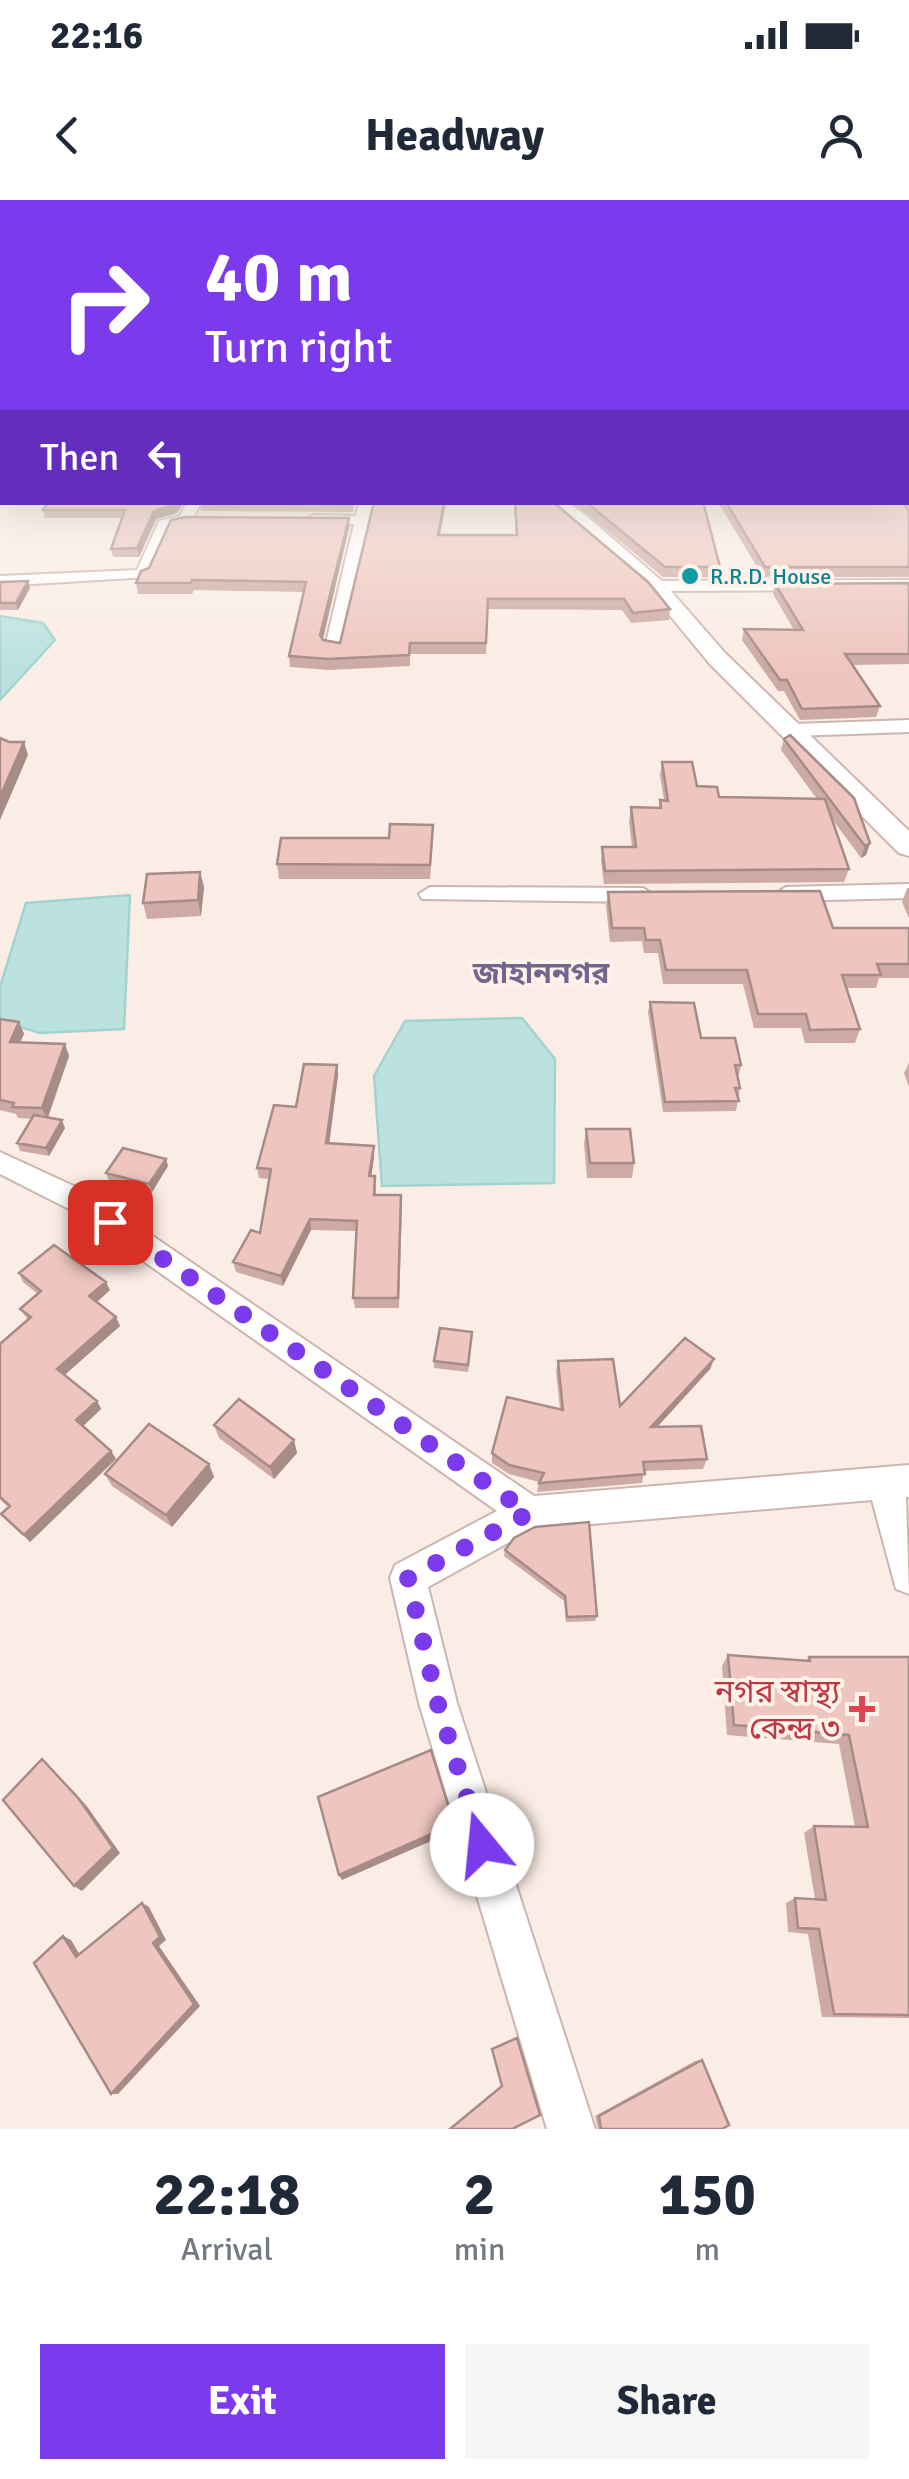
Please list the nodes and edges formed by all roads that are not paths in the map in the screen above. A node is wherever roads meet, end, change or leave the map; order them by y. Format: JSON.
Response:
{"nodes":[{"id":1,"x":192,"y":505,"type":"edge"},
{"id":2,"x":365,"y":505,"type":"edge"},
{"id":3,"x":558,"y":505,"type":"edge"},
{"id":4,"x":186,"y":518,"type":"junction"},
{"id":5,"x":204,"y":518,"type":"edge"},
{"id":6,"x":294,"y":519,"type":"edge"},
{"id":7,"x":362,"y":520,"type":"junction"},
{"id":8,"x":0,"y":581,"type":"edge"},
{"id":9,"x":909,"y":585,"type":"edge"},
{"id":10,"x":656,"y":586,"type":"junction"},
{"id":11,"x":333,"y":647,"type":"edge"},
{"id":12,"x":909,"y":726,"type":"edge"},
{"id":13,"x":794,"y":730,"type":"junction"},
{"id":14,"x":909,"y":847,"type":"edge"},
{"id":15,"x":909,"y":890,"type":"edge"},
{"id":16,"x":430,"y":894,"type":"dead end"},
{"id":17,"x":668,"y":895,"type":"edge"},
{"id":18,"x":762,"y":895,"type":"edge"},
{"id":19,"x":0,"y":1162,"type":"edge"},
{"id":20,"x":897,"y":1482,"type":"edge"},
{"id":21,"x":529,"y":1513,"type":"junction"},
{"id":22,"x":909,"y":1576,"type":"edge"},
{"id":23,"x":571,"y":2129,"type":"edge"}],
"edges":[{"from":1,"to":4,"type":"street"},
{"from":2,"to":7,"type":"street"},
{"from":3,"to":10,"type":"street"},
{"from":4,"to":5,"type":"street"},
{"from":4,"to":8,"type":"street"},
{"from":6,"to":7,"type":"street"},
{"from":7,"to":11,"type":"street"},
{"from":9,"to":10,"type":"street"},
{"from":10,"to":13,"type":"street"},
{"from":12,"to":13,"type":"street"},
{"from":13,"to":14,"type":"street"},
{"from":15,"to":18,"type":"street"},
{"from":16,"to":17,"type":"street"},
{"from":19,"to":21,"type":"street"},
{"from":20,"to":21,"type":"street"},
{"from":20,"to":22,"type":"street"},
{"from":21,"to":23,"type":"street"}]}
